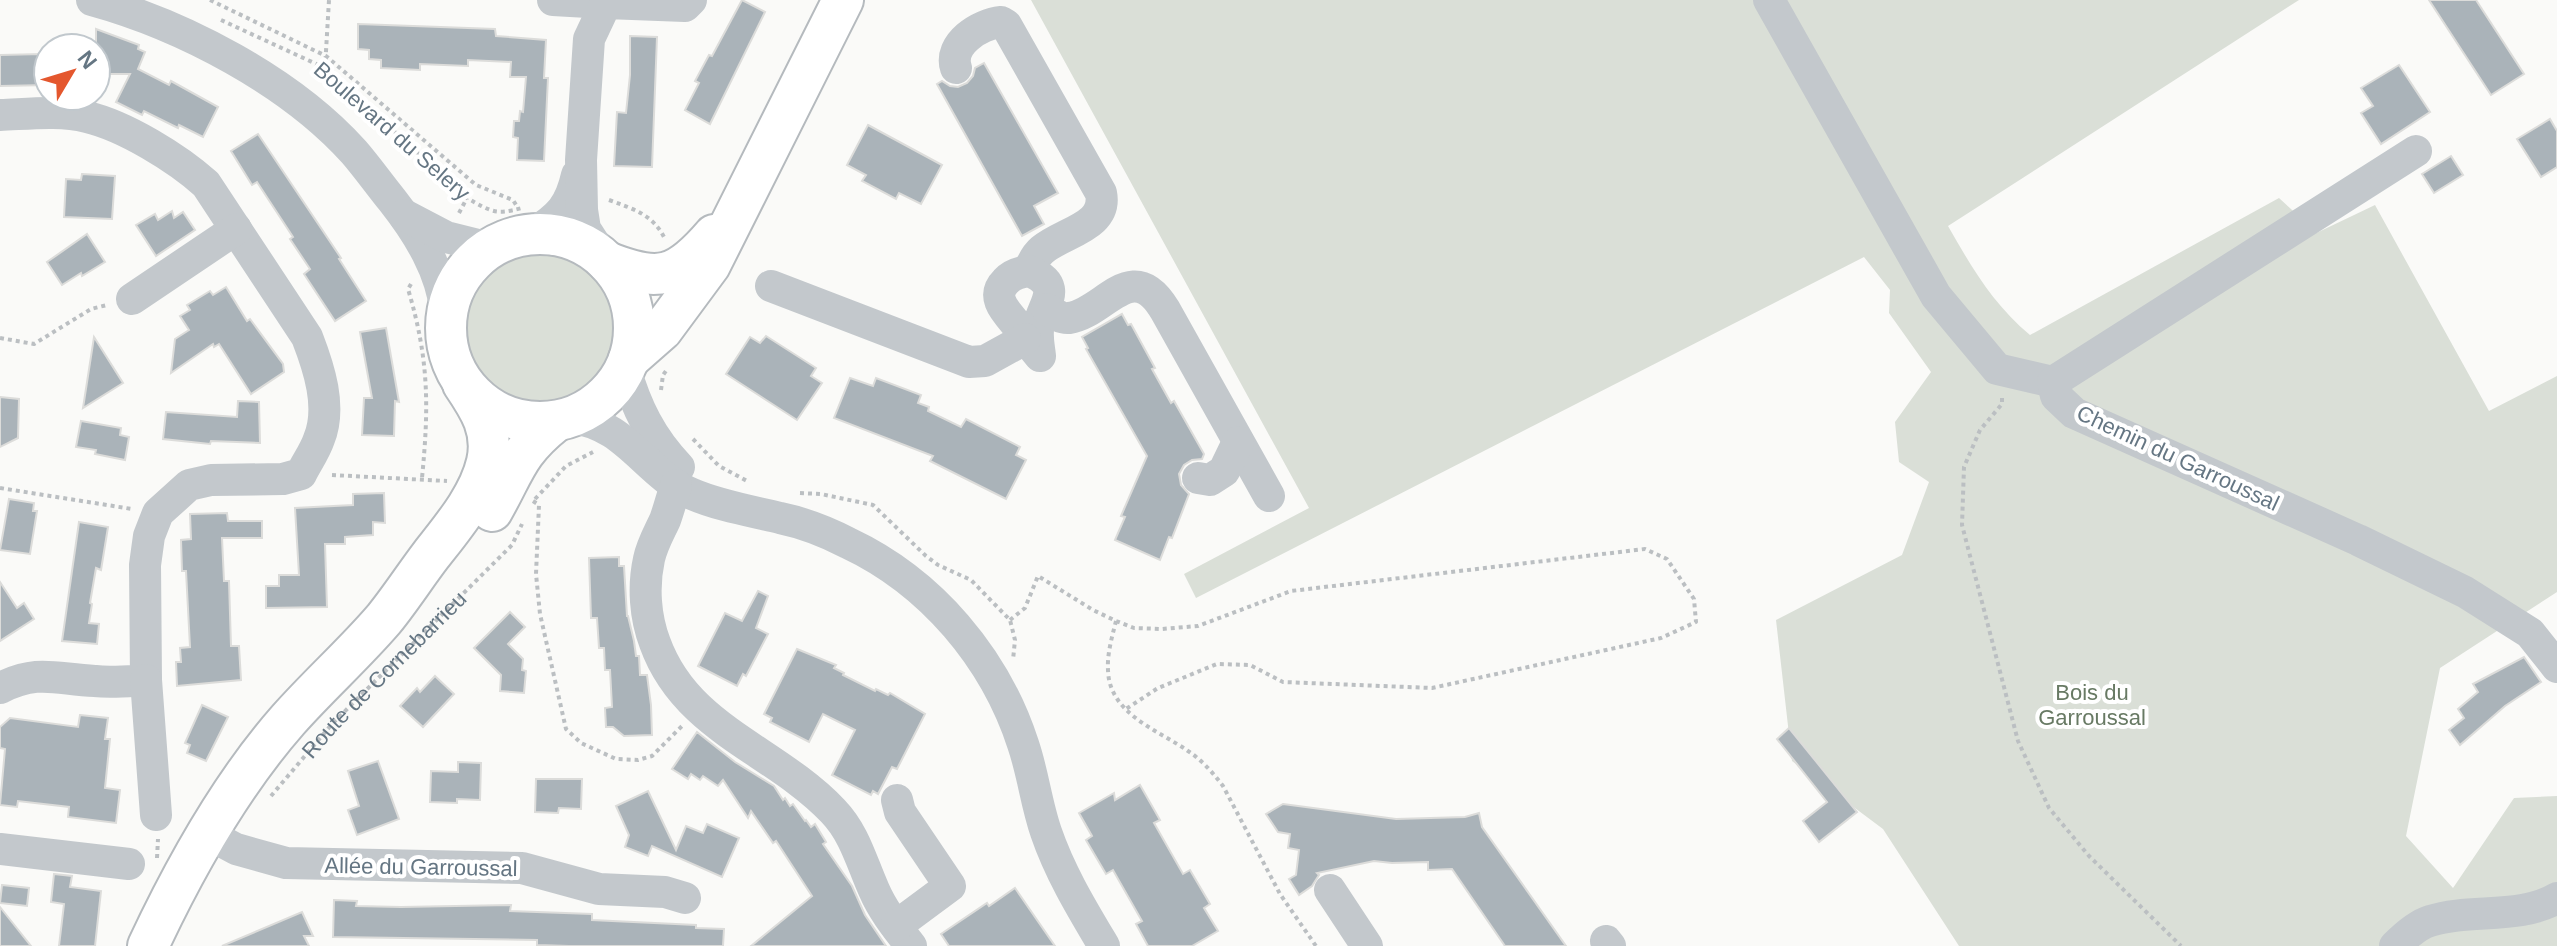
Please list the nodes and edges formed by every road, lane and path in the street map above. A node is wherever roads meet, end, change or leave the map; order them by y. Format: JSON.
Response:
{"nodes":[{"id":1,"x":92,"y":0,"type":"edge"},
{"id":2,"x":210,"y":0,"type":"edge"},
{"id":3,"x":329,"y":0,"type":"edge"},
{"id":4,"x":553,"y":0,"type":"edge"},
{"id":5,"x":691,"y":0,"type":"edge"},
{"id":6,"x":843,"y":0,"type":"edge"},
{"id":7,"x":1769,"y":0,"type":"edge"},
{"id":8,"x":606,"y":3,"type":"junction"},
{"id":9,"x":219,"y":18,"type":"dead end"},
{"id":10,"x":326,"y":56,"type":"junction"},
{"id":11,"x":325,"y":68,"type":"junction"},
{"id":12,"x":956,"y":68,"type":"dead end"},
{"id":13,"x":0,"y":115,"type":"edge"},
{"id":14,"x":2416,"y":151,"type":"dead end"},
{"id":15,"x":581,"y":160,"type":"junction"},
{"id":16,"x":599,"y":196,"type":"dead end"},
{"id":17,"x":737,"y":208,"type":"junction"},
{"id":18,"x":404,"y":215,"type":"junction"},
{"id":19,"x":526,"y":221,"type":"junction"},
{"id":20,"x":236,"y":229,"type":"junction"},
{"id":21,"x":669,"y":246,"type":"dead end"},
{"id":22,"x":490,"y":248,"type":"junction"},
{"id":23,"x":605,"y":260,"type":"junction"},
{"id":24,"x":1029,"y":271,"type":"junction"},
{"id":25,"x":417,"y":277,"type":"dead end"},
{"id":26,"x":771,"y":286,"type":"dead end"},
{"id":27,"x":132,"y":299,"type":"joint"},
{"id":28,"x":879,"y":308,"type":"dead end"},
{"id":29,"x":1047,"y":309,"type":"junction"},
{"id":30,"x":446,"y":314,"type":"junction"},
{"id":31,"x":0,"y":338,"type":"edge"},
{"id":32,"x":1025,"y":339,"type":"junction"},
{"id":33,"x":943,"y":351,"type":"junction"},
{"id":34,"x":627,"y":364,"type":"junction"},
{"id":35,"x":1997,"y":369,"type":"junction"},
{"id":36,"x":2053,"y":382,"type":"junction"},
{"id":37,"x":463,"y":384,"type":"junction"},
{"id":38,"x":563,"y":420,"type":"junction"},
{"id":39,"x":1238,"y":442,"type":"junction"},
{"id":40,"x":602,"y":447,"type":"dead end"},
{"id":41,"x":301,"y":474,"type":"junction"},
{"id":42,"x":422,"y":478,"type":"junction"},
{"id":43,"x":1198,"y":478,"type":"dead end"},
{"id":44,"x":452,"y":482,"type":"dead end"},
{"id":45,"x":676,"y":485,"type":"junction"},
{"id":46,"x":0,"y":488,"type":"edge"},
{"id":47,"x":1269,"y":496,"type":"dead end"},
{"id":48,"x":533,"y":501,"type":"junction"},
{"id":49,"x":717,"y":501,"type":"junction"},
{"id":50,"x":158,"y":513,"type":"junction"},
{"id":51,"x":385,"y":618,"type":"junction"},
{"id":52,"x":1010,"y":620,"type":"dead end"},
{"id":53,"x":1116,"y":621,"type":"junction"},
{"id":54,"x":2557,"y":667,"type":"edge"},
{"id":55,"x":146,"y":680,"type":"junction"},
{"id":56,"x":0,"y":688,"type":"edge"},
{"id":57,"x":1126,"y":709,"type":"junction"},
{"id":58,"x":699,"y":710,"type":"junction"},
{"id":59,"x":897,"y":800,"type":"dead end"},
{"id":60,"x":265,"y":802,"type":"dead end"},
{"id":61,"x":156,"y":815,"type":"dead end"},
{"id":62,"x":216,"y":838,"type":"junction"},
{"id":63,"x":0,"y":849,"type":"edge"},
{"id":64,"x":129,"y":864,"type":"dead end"},
{"id":65,"x":1330,"y":890,"type":"dead end"},
{"id":66,"x":685,"y":898,"type":"dead end"},
{"id":67,"x":2557,"y":898,"type":"edge"},
{"id":68,"x":903,"y":936,"type":"edge"},
{"id":69,"x":148,"y":946,"type":"edge"},
{"id":70,"x":164,"y":946,"type":"edge"},
{"id":71,"x":1104,"y":946,"type":"edge"},
{"id":72,"x":1316,"y":946,"type":"edge"},
{"id":73,"x":1367,"y":946,"type":"edge"},
{"id":74,"x":2181,"y":946,"type":"edge"},
{"id":75,"x":2395,"y":946,"type":"edge"}],
"edges":[{"from":1,"to":18,"type":"street","name":"Boulevard du Selery"},
{"from":2,"to":10,"type":"path"},
{"from":3,"to":10,"type":"path"},
{"from":4,"to":8,"type":"street"},
{"from":5,"to":8,"type":"street"},
{"from":6,"to":17,"type":"main road"},
{"from":7,"to":35,"type":"street"},
{"from":8,"to":15,"type":"street"},
{"from":9,"to":11,"type":"path","name":"Boulevard du Selery"},
{"from":10,"to":11,"type":"path"},
{"from":10,"to":19,"type":"path"},
{"from":11,"to":19,"type":"path","name":"Boulevard du Selery"},
{"from":12,"to":24,"type":"street"},
{"from":13,"to":20,"type":"street"},
{"from":14,"to":36,"type":"street","name":"Chemin du Garroussal"},
{"from":15,"to":19,"type":"street"},
{"from":15,"to":23,"type":"street"},
{"from":16,"to":21,"type":"path"},
{"from":17,"to":23,"type":"main road"},
{"from":17,"to":34,"type":"main road"},
{"from":18,"to":22,"type":"street","name":"Boulevard du Selery"},
{"from":18,"to":30,"type":"street","name":"Boulevard du Selery"},
{"from":19,"to":22,"type":"main road"},
{"from":19,"to":23,"type":"main road"},
{"from":20,"to":27,"type":"street"},
{"from":20,"to":41,"type":"street"},
{"from":22,"to":30,"type":"main road"},
{"from":23,"to":34,"type":"main road"},
{"from":24,"to":29,"type":"street"},
{"from":24,"to":32,"type":"street"},
{"from":25,"to":42,"type":"path"},
{"from":26,"to":33,"type":"street"},
{"from":27,"to":31,"type":"path"},
{"from":28,"to":33,"type":"street"},
{"from":29,"to":32,"type":"street"},
{"from":29,"to":39,"type":"street"},
{"from":30,"to":37,"type":"main road"},
{"from":32,"to":33,"type":"street"},
{"from":34,"to":38,"type":"main road"},
{"from":34,"to":49,"type":"street"},
{"from":35,"to":36,"type":"street"},
{"from":35,"to":74,"type":"path"},
{"from":36,"to":54,"type":"street","name":"Chemin du Garroussal"},
{"from":37,"to":38,"type":"main road"},
{"from":37,"to":51,"type":"main road","name":"Route de Cornebarrieu"},
{"from":38,"to":45,"type":"street"},
{"from":38,"to":51,"type":"main road","name":"Route de Cornebarrieu"},
{"from":39,"to":43,"type":"street"},
{"from":39,"to":47,"type":"street"},
{"from":40,"to":48,"type":"path","name":"Route de Cornebarrieu"},
{"from":41,"to":42,"type":"path"},
{"from":41,"to":50,"type":"street"},
{"from":42,"to":44,"type":"path"},
{"from":45,"to":49,"type":"street"},
{"from":45,"to":58,"type":"street"},
{"from":46,"to":50,"type":"path"},
{"from":48,"to":58,"type":"path"},
{"from":48,"to":60,"type":"path","name":"Route de Cornebarrieu"},
{"from":49,"to":71,"type":"street"},
{"from":50,"to":55,"type":"street"},
{"from":51,"to":62,"type":"main road","name":"Route de Cornebarrieu"},
{"from":52,"to":53,"type":"path"},
{"from":53,"to":57,"type":"path"},
{"from":53,"to":57,"type":"path"},
{"from":55,"to":56,"type":"street"},
{"from":55,"to":61,"type":"street"},
{"from":57,"to":72,"type":"path"},
{"from":58,"to":68,"type":"street"},
{"from":59,"to":68,"type":"street"},
{"from":62,"to":66,"type":"street","name":"Allée du Garroussal"},
{"from":62,"to":69,"type":"main road","name":"Route de Cornebarrieu"},
{"from":62,"to":70,"type":"main road","name":"Route de Cornebarrieu"},
{"from":63,"to":64,"type":"street"},
{"from":65,"to":73,"type":"street"},
{"from":67,"to":75,"type":"street"}]}
